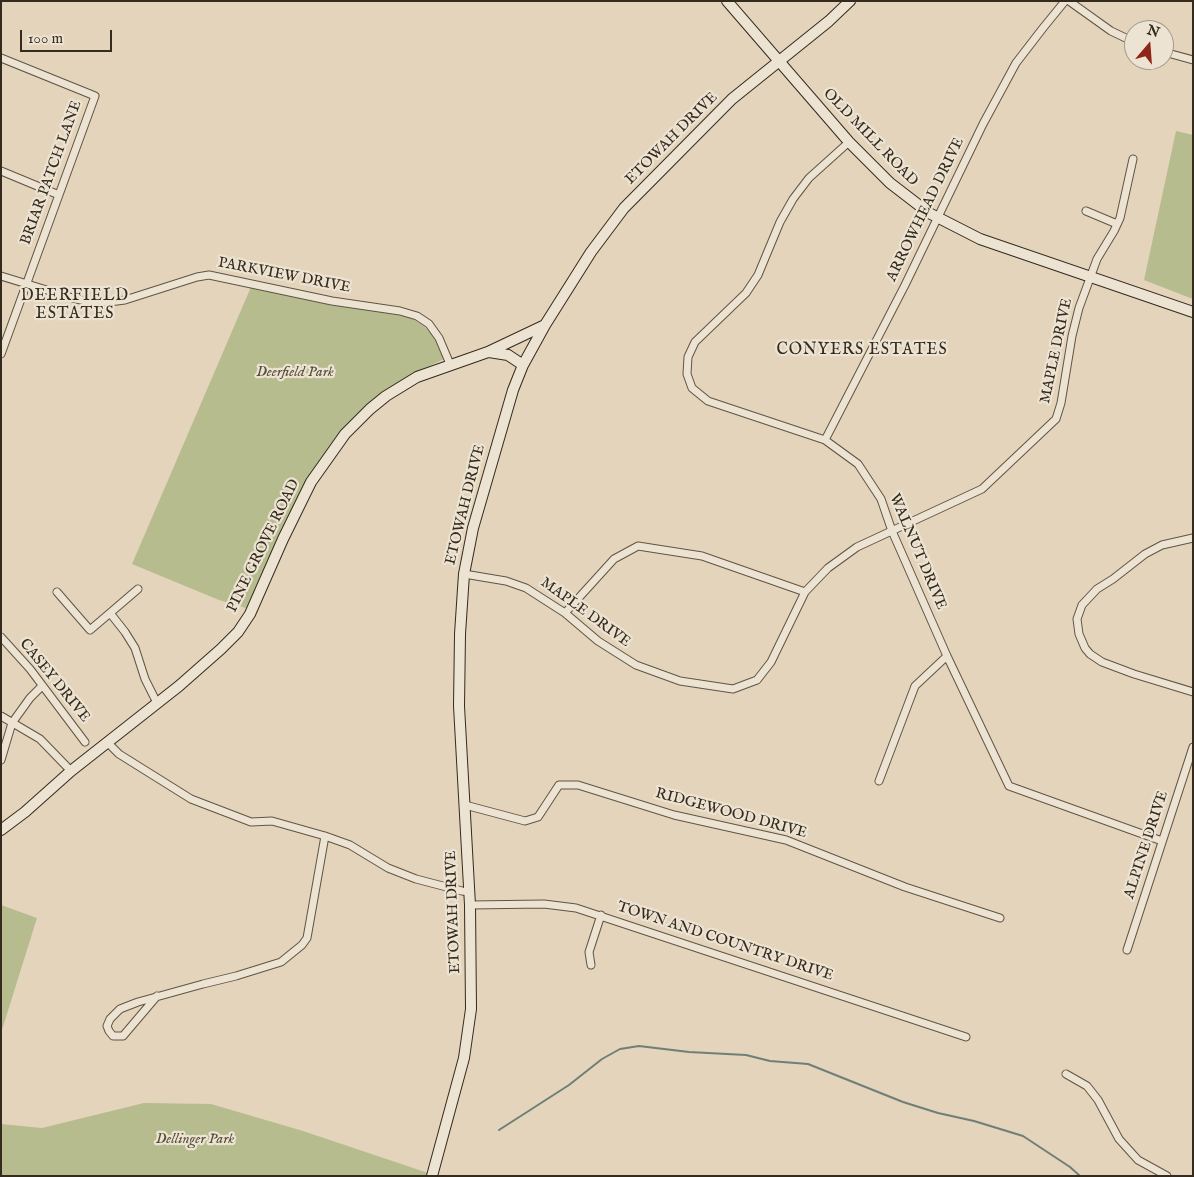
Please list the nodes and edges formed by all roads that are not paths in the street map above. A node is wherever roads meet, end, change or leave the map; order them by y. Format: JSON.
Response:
{"nodes":[{"id":1,"x":727,"y":1,"type":"edge"},
{"id":2,"x":850,"y":1,"type":"edge"},
{"id":3,"x":1067,"y":1,"type":"edge"},
{"id":4,"x":1124,"y":37,"type":"edge"},
{"id":5,"x":1174,"y":55,"type":"edge"},
{"id":6,"x":1,"y":58,"type":"edge"},
{"id":7,"x":1193,"y":60,"type":"edge"},
{"id":8,"x":778,"y":61,"type":"junction"},
{"id":9,"x":849,"y":142,"type":"junction"},
{"id":10,"x":1133,"y":159,"type":"dead end"},
{"id":11,"x":1,"y":171,"type":"edge"},
{"id":12,"x":58,"y":195,"type":"junction"},
{"id":13,"x":1086,"y":211,"type":"dead end"},
{"id":14,"x":937,"y":218,"type":"junction"},
{"id":15,"x":1117,"y":224,"type":"junction"},
{"id":16,"x":1,"y":276,"type":"edge"},
{"id":17,"x":1091,"y":276,"type":"junction"},
{"id":18,"x":27,"y":284,"type":"junction"},
{"id":19,"x":1193,"y":312,"type":"edge"},
{"id":20,"x":545,"y":325,"type":"junction"},
{"id":21,"x":508,"y":343,"type":"junction"},
{"id":22,"x":488,"y":352,"type":"junction"},
{"id":23,"x":1,"y":354,"type":"edge"},
{"id":24,"x":450,"y":364,"type":"junction"},
{"id":25,"x":523,"y":365,"type":"junction"},
{"id":26,"x":825,"y":440,"type":"junction"},
{"id":27,"x":892,"y":531,"type":"junction"},
{"id":28,"x":1193,"y":538,"type":"edge"},
{"id":29,"x":464,"y":574,"type":"junction"},
{"id":30,"x":138,"y":589,"type":"dead end"},
{"id":31,"x":57,"y":592,"type":"dead end"},
{"id":32,"x":804,"y":592,"type":"junction"},
{"id":33,"x":110,"y":612,"type":"junction"},
{"id":34,"x":565,"y":613,"type":"junction"},
{"id":35,"x":1,"y":637,"type":"edge"},
{"id":36,"x":947,"y":656,"type":"junction"},
{"id":37,"x":42,"y":686,"type":"junction"},
{"id":38,"x":1193,"y":692,"type":"edge"},
{"id":39,"x":157,"y":703,"type":"junction"},
{"id":40,"x":1,"y":716,"type":"edge"},
{"id":41,"x":12,"y":723,"type":"junction"},
{"id":42,"x":86,"y":742,"type":"dead end"},
{"id":43,"x":108,"y":742,"type":"junction"},
{"id":44,"x":1193,"y":747,"type":"edge"},
{"id":45,"x":1,"y":760,"type":"edge"},
{"id":46,"x":71,"y":771,"type":"junction"},
{"id":47,"x":879,"y":781,"type":"dead end"},
{"id":48,"x":465,"y":805,"type":"junction"},
{"id":49,"x":1,"y":830,"type":"edge"},
{"id":50,"x":325,"y":836,"type":"junction"},
{"id":51,"x":1162,"y":840,"type":"junction"},
{"id":52,"x":470,"y":892,"type":"junction"},
{"id":53,"x":470,"y":905,"type":"junction"},
{"id":54,"x":601,"y":915,"type":"junction"},
{"id":55,"x":1000,"y":918,"type":"dead end"},
{"id":56,"x":1126,"y":950,"type":"dead end"},
{"id":57,"x":591,"y":965,"type":"dead end"},
{"id":58,"x":157,"y":996,"type":"junction"},
{"id":59,"x":966,"y":1037,"type":"dead end"},
{"id":60,"x":1066,"y":1074,"type":"dead end"},
{"id":61,"x":432,"y":1176,"type":"edge"},
{"id":62,"x":1167,"y":1176,"type":"edge"}],
"edges":[{"from":1,"to":8,"type":"street","name":"OLD MILL ROAD"},
{"from":2,"to":8,"type":"street","name":"ETOWAH DRIVE"},
{"from":3,"to":4,"type":"street"},
{"from":3,"to":14,"type":"street","name":"ARROWHEAD DRIVE"},
{"from":5,"to":7,"type":"street"},
{"from":6,"to":12,"type":"street","name":"BRIAR PATCH LANE"},
{"from":8,"to":9,"type":"street","name":"OLD MILL ROAD"},
{"from":8,"to":20,"type":"street","name":"ETOWAH DRIVE"},
{"from":9,"to":14,"type":"street","name":"OLD MILL ROAD"},
{"from":9,"to":26,"type":"street","name":"WALNUT DRIVE"},
{"from":10,"to":15,"type":"street","name":"MAPLE DRIVE"},
{"from":11,"to":12,"type":"street"},
{"from":12,"to":18,"type":"street","name":"BRIAR PATCH LANE"},
{"from":13,"to":15,"type":"street"},
{"from":14,"to":17,"type":"street","name":"OLD MILL ROAD"},
{"from":14,"to":26,"type":"street","name":"ARROWHEAD DRIVE"},
{"from":15,"to":17,"type":"street","name":"MAPLE DRIVE"},
{"from":16,"to":18,"type":"street","name":"PARKVIEW DRIVE"},
{"from":17,"to":19,"type":"street","name":"OLD MILL ROAD"},
{"from":17,"to":27,"type":"street","name":"MAPLE DRIVE"},
{"from":18,"to":23,"type":"street","name":"BRIAR PATCH LANE"},
{"from":18,"to":24,"type":"street","name":"PARKVIEW DRIVE"},
{"from":20,"to":21,"type":"street","name":"PINE GROVE ROAD"},
{"from":20,"to":25,"type":"street","name":"ETOWAH DRIVE"},
{"from":21,"to":22,"type":"street","name":"PINE GROVE ROAD"},
{"from":21,"to":25,"type":"street"},
{"from":22,"to":24,"type":"street","name":"PINE GROVE ROAD"},
{"from":22,"to":25,"type":"street"},
{"from":24,"to":39,"type":"street","name":"PINE GROVE ROAD"},
{"from":25,"to":29,"type":"street","name":"ETOWAH DRIVE"},
{"from":26,"to":27,"type":"street","name":"WALNUT DRIVE"},
{"from":27,"to":32,"type":"street","name":"MAPLE DRIVE"},
{"from":27,"to":36,"type":"street","name":"WALNUT DRIVE"},
{"from":28,"to":38,"type":"street"},
{"from":29,"to":34,"type":"street","name":"MAPLE DRIVE"},
{"from":29,"to":48,"type":"street","name":"ETOWAH DRIVE"},
{"from":30,"to":33,"type":"street"},
{"from":31,"to":33,"type":"street"},
{"from":32,"to":34,"type":"street"},
{"from":32,"to":34,"type":"street","name":"MAPLE DRIVE"},
{"from":33,"to":39,"type":"street"},
{"from":35,"to":37,"type":"street","name":"CASEY DRIVE"},
{"from":36,"to":47,"type":"street"},
{"from":36,"to":51,"type":"street","name":"WALNUT DRIVE"},
{"from":37,"to":41,"type":"street"},
{"from":37,"to":42,"type":"street","name":"CASEY DRIVE"},
{"from":39,"to":43,"type":"street","name":"PINE GROVE ROAD"},
{"from":40,"to":41,"type":"street"},
{"from":41,"to":45,"type":"street"},
{"from":41,"to":46,"type":"street"},
{"from":43,"to":46,"type":"street","name":"PINE GROVE ROAD"},
{"from":43,"to":50,"type":"street"},
{"from":44,"to":51,"type":"street","name":"ALPINE DRIVE"},
{"from":46,"to":49,"type":"street","name":"PINE GROVE ROAD"},
{"from":48,"to":52,"type":"street","name":"ETOWAH DRIVE"},
{"from":48,"to":55,"type":"street","name":"RIDGEWOOD DRIVE"},
{"from":50,"to":52,"type":"street"},
{"from":50,"to":58,"type":"street"},
{"from":51,"to":56,"type":"street","name":"ALPINE DRIVE"},
{"from":52,"to":53,"type":"street","name":"ETOWAH DRIVE"},
{"from":53,"to":54,"type":"street","name":"TOWN AND COUNTRY DRIVE"},
{"from":53,"to":61,"type":"street","name":"ETOWAH DRIVE"},
{"from":54,"to":57,"type":"street"},
{"from":54,"to":59,"type":"street","name":"TOWN AND COUNTRY DRIVE"},
{"from":58,"to":58,"type":"street"},
{"from":60,"to":62,"type":"street"}]}
